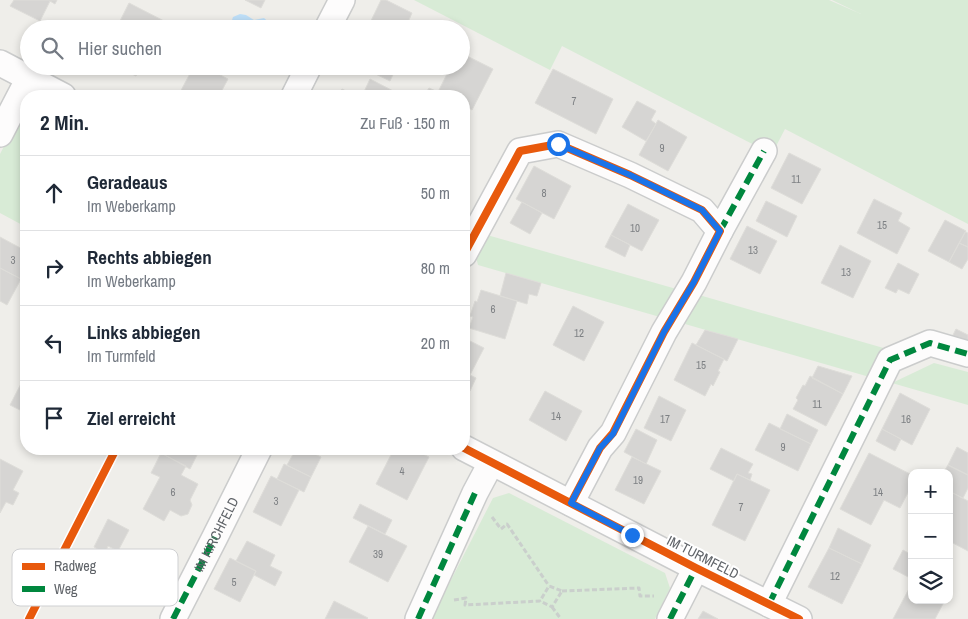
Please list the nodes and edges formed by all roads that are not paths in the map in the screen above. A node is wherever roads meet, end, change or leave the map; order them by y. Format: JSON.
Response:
{"nodes":[{"id":1,"x":342,"y":0,"type":"edge"},
{"id":2,"x":332,"y":20,"type":"edge"},
{"id":3,"x":0,"y":63,"type":"edge"},
{"id":4,"x":20,"y":73,"type":"edge"},
{"id":5,"x":23,"y":75,"type":"edge"},
{"id":6,"x":304,"y":75,"type":"edge"},
{"id":7,"x":29,"y":78,"type":"junction"},
{"id":8,"x":23,"y":90,"type":"edge"},
{"id":9,"x":52,"y":90,"type":"edge"},
{"id":10,"x":297,"y":90,"type":"edge"},
{"id":11,"x":20,"y":95,"type":"edge"},
{"id":12,"x":0,"y":134,"type":"edge"},
{"id":13,"x":764,"y":151,"type":"dead end"},
{"id":14,"x":720,"y":231,"type":"junction"},
{"id":15,"x":470,"y":243,"type":"edge"},
{"id":16,"x":968,"y":354,"type":"edge"},
{"id":17,"x":470,"y":451,"type":"edge"},
{"id":18,"x":256,"y":455,"type":"edge"},
{"id":19,"x":491,"y":462,"type":"junction"},
{"id":20,"x":571,"y":503,"type":"junction"},
{"id":21,"x":696,"y":568,"type":"junction"},
{"id":22,"x":769,"y":604,"type":"junction"},
{"id":23,"x":675,"y":609,"type":"edge"},
{"id":24,"x":173,"y":619,"type":"edge"},
{"id":25,"x":418,"y":619,"type":"edge"},
{"id":26,"x":799,"y":619,"type":"edge"}],
"edges":[{"from":1,"to":2,"type":"street"},
{"from":3,"to":4,"type":"street"},
{"from":5,"to":7,"type":"street"},
{"from":6,"to":10,"type":"street"},
{"from":7,"to":8,"type":"street"},
{"from":7,"to":9,"type":"street"},
{"from":11,"to":12,"type":"street"},
{"from":13,"to":14,"type":"street"},
{"from":14,"to":15,"type":"street"},
{"from":14,"to":20,"type":"street"},
{"from":16,"to":22,"type":"street"},
{"from":17,"to":19,"type":"street","name":"IM TURMFELD"},
{"from":18,"to":24,"type":"street","name":"IM KIRCHFELD"},
{"from":19,"to":20,"type":"street","name":"IM TURMFELD"},
{"from":19,"to":25,"type":"street"},
{"from":20,"to":21,"type":"street","name":"IM TURMFELD"},
{"from":21,"to":22,"type":"street","name":"IM TURMFELD"},
{"from":21,"to":23,"type":"street"},
{"from":22,"to":26,"type":"street","name":"IM TURMFELD"}]}
